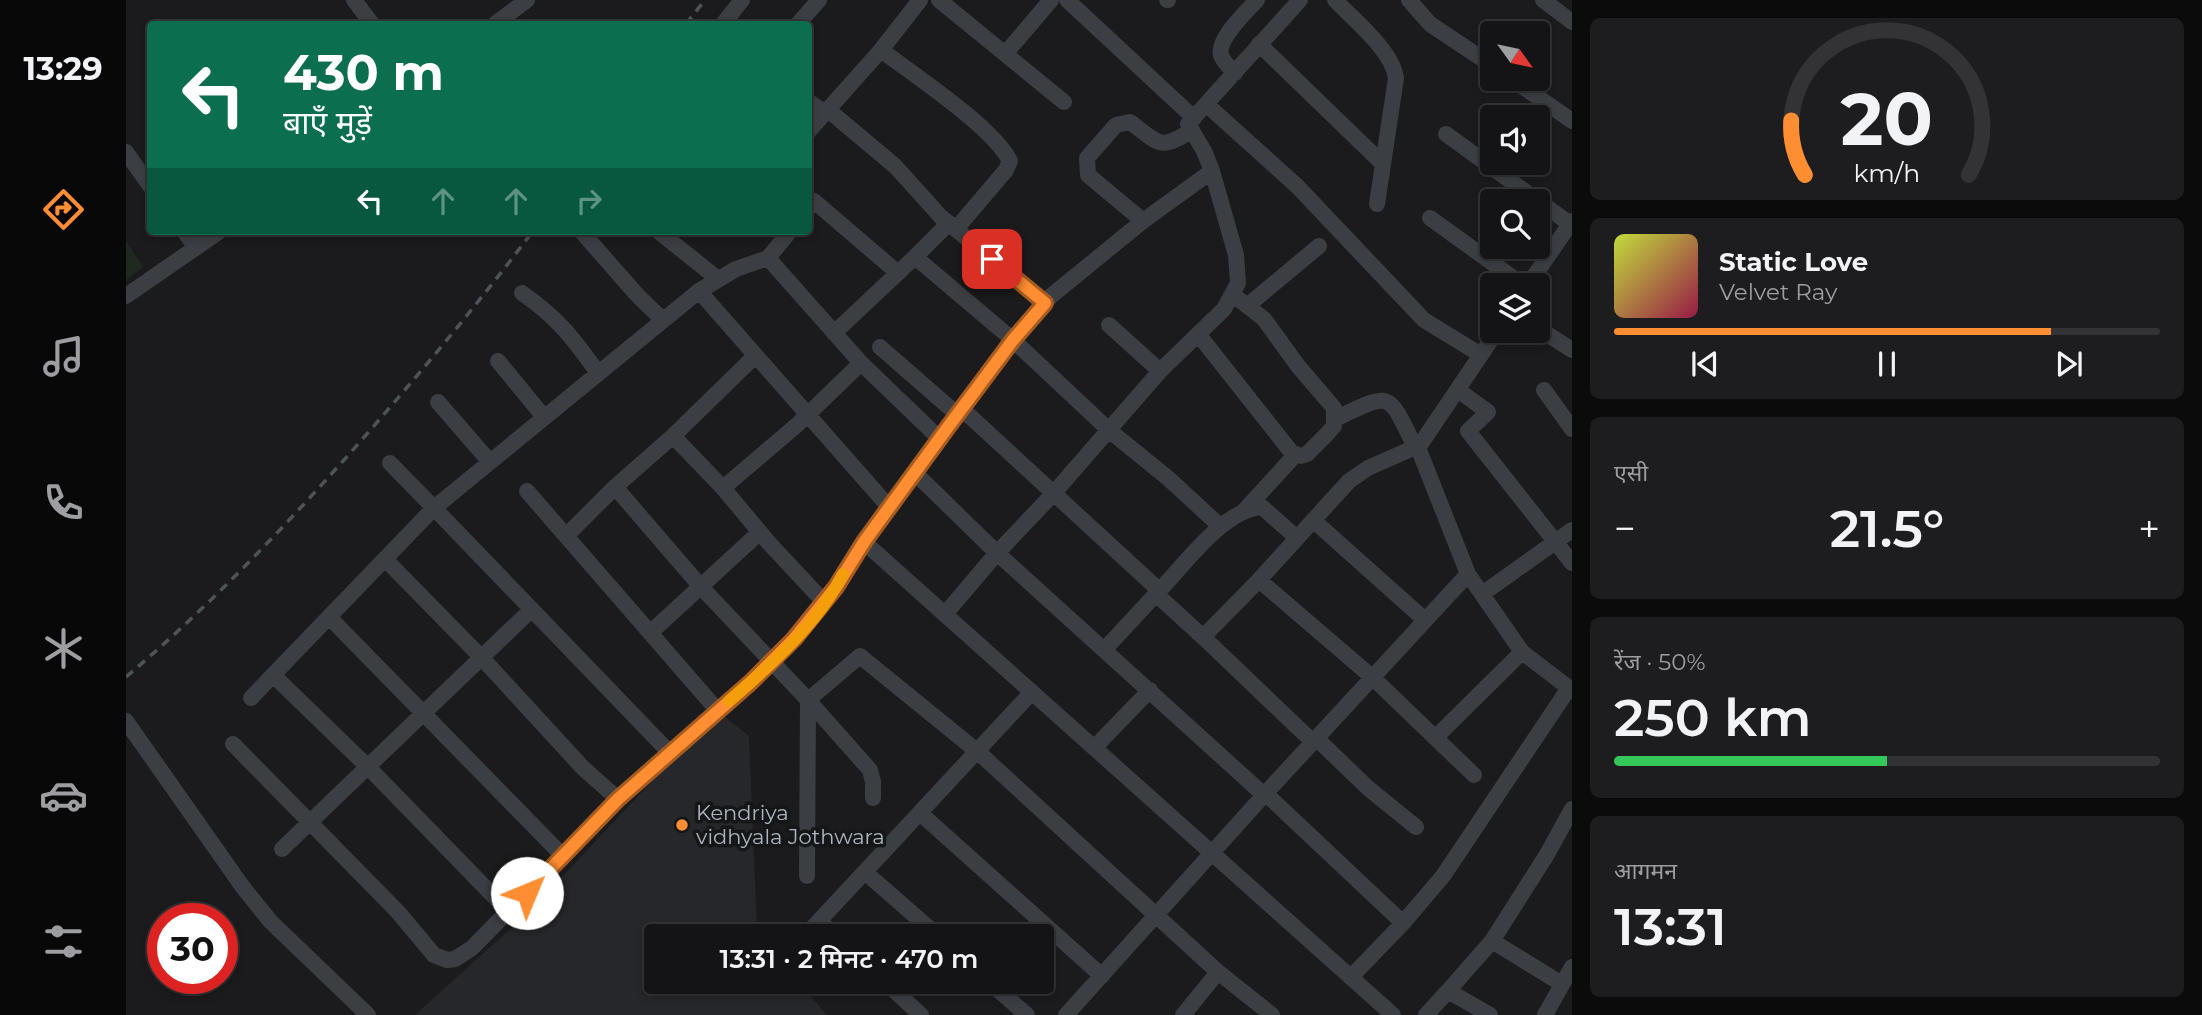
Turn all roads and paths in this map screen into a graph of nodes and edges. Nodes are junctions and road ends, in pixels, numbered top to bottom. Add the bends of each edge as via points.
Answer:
1 (354, 0) edge
2 (527, 0) edge
3 (742, 0) edge
4 (819, 0) edge
5 (920, 0) edge
6 (939, 0) edge
7 (1051, 0) edge
8 (1067, 0) edge
9 (1257, 0) edge
10 (1300, 0) edge
11 (1335, 0) edge
12 (1409, 0) edge
13 (1543, 0) edge
14 (370, 21) edge
15 (499, 21) edge
16 (725, 21) edge
17 (800, 21) edge
18 (1572, 22) edge
19 (1259, 44) junction
20 (881, 50) junction
21 (1006, 52) junction
22 (1480, 57) edge
23 (1234, 73) junction
24 (1529, 91) edge
25 (1064, 102) dead end
26 (812, 103) edge
27 (1206, 104) junction
28 (825, 111) junction
29 (1572, 121) edge
30 (1193, 124) junction
31 (812, 127) edge
32 (1446, 134) dead end
33 (126, 152) edge
34 (1383, 163) junction
35 (1212, 171) junction
36 (147, 182) edge
37 (812, 204) edge
38 (1377, 204) dead end
39 (1430, 218) dead end
40 (1143, 221) junction
41 (1571, 222) edge
42 (952, 226) junction
43 (187, 235) edge
44 (214, 235) edge
45 (585, 235) edge
46 (663, 235) edge
47 (787, 235) edge
48 (1319, 246) dead end
49 (196, 248) junction
50 (915, 257) junction
51 (768, 258) junction
52 (898, 272) junction
53 (1509, 273) edge
54 (1535, 273) edge
55 (718, 279) junction
56 (699, 291) junction
57 (522, 293) dead end
58 (1232, 294) junction
59 (126, 296) edge
60 (1045, 303) junction
61 (1247, 306) junction
62 (663, 320) junction
63 (1109, 325) dead end
64 (834, 333) junction
65 (1198, 334) junction
66 (1550, 336) edge
67 (1013, 340) junction
68 (1489, 343) edge
69 (880, 347) dead end
70 (1572, 350) edge
71 (1481, 355) junction
72 (755, 356) junction
73 (498, 361) dead end
74 (861, 363) junction
75 (1160, 371) junction
76 (598, 373) junction
77 (1458, 390) junction
78 (1544, 390) dead end
79 (438, 402) dead end
80 (960, 412) junction
81 (808, 414) junction
82 (544, 417) junction
83 (1335, 419) junction
84 (1572, 429) edge
85 (1110, 430) junction
86 (673, 436) junction
87 (940, 439) junction
88 (1418, 446) junction
89 (1296, 454) junction
90 (490, 462) junction
91 (390, 463) dead end
92 (915, 473) junction
93 (615, 487) junction
94 (723, 488) junction
95 (527, 491) dead end
96 (1053, 494) junction
97 (890, 507) junction
98 (434, 508) junction
99 (1244, 511) junction
100 (1313, 520) junction
101 (1220, 526) junction
102 (1572, 530) edge
103 (760, 532) junction
104 (566, 537) junction
105 (1297, 538) junction
106 (1556, 541) junction
107 (864, 542) junction
108 (997, 553) junction
109 (385, 559) junction
110 (1572, 562) edge
111 (1468, 574) junction
112 (1259, 580) junction
113 (702, 587) junction
114 (1158, 593) junction
115 (1482, 594) junction
116 (824, 602) junction
117 (531, 610) junction
118 (945, 614) junction
119 (329, 617) junction
120 (1425, 620) junction
121 (650, 633) junction
122 (1203, 637) junction
123 (1105, 649) junction
124 (1522, 652) junction
125 (482, 658) junction
126 (771, 663) junction
127 (273, 675) junction
128 (1372, 677) junction
129 (1571, 689) edge
130 (1150, 690) junction
131 (1032, 692) junction
132 (251, 698) dead end
133 (808, 700) junction
134 (718, 711) junction
135 (424, 713) junction
136 (126, 722) edge
137 (1434, 738) junction
138 (1315, 740) junction
139 (233, 744) dead end
140 (1094, 748) junction
141 (978, 752) junction
142 (670, 753) junction
143 (368, 767) junction
144 (1474, 775) dead end
145 (1264, 794) junction
146 (873, 798) dead end
147 (618, 799) junction
148 (1572, 809) edge
149 (921, 814) junction
150 (310, 823) junction
151 (1416, 827) dead end
152 (282, 849) dead end
153 (1213, 854) junction
154 (564, 856) junction
155 (866, 873) junction
156 (807, 876) dead end
157 (508, 911) junction
158 (1157, 916) junction
159 (820, 921) junction
160 (1403, 923) junction
161 (817, 924) edge
162 (823, 924) edge
163 (924, 924) edge
164 (1492, 941) junction
165 (1572, 967) edge
166 (1218, 972) junction
167 (1102, 976) junction
168 (1351, 977) junction
169 (1562, 984) junction
170 (1448, 991) junction
171 (899, 994) edge
172 (1003, 994) edge
173 (909, 1003) junction
174 (368, 1015) edge
175 (897, 1015) edge
176 (921, 1015) edge
177 (1027, 1015) edge
178 (1066, 1015) edge
179 (1184, 1015) edge
180 (1272, 1015) edge
181 (1393, 1015) edge
182 (1426, 1015) edge
183 (1490, 1015) edge
184 (1545, 1015) edge

1 - 14 street
2 - 15 street
3 - 16 street
4 - 17 street
5 - 20 street
6 - 21 street
7 - 21 street
8 - 30 street
9 - 23 street via 1222,43 1222,59
10 - 19 street
11 - 34 street via 1388,56 1395,71
12 - 22 street via 1430,24
13 - 18 street
19 - 23 street
19 - 34 street
20 - 28 street
20 - 42 street via 976,124 1010,161
21 - 25 street
23 - 27 street
24 - 29 street
26 - 28 street
27 - 30 street
27 - 71 street via 1297,186 1424,320
28 - 31 street
28 - 42 street via 895,166
30 - 35 street
30 - 40 street via 1173,143 1158,143 1130,122 1122,123 1087,158 1088,175
32 - 41 street
33 - 36 street
34 - 38 street
35 - 40 street
35 - 58 street via 1236,255 1238,283
37 - 52 street
39 - 53 street
40 - 60 street
41 - 54 street
42 - 50 street
42 - 60 street
43 - 49 street
44 - 49 street
45 - 62 street
46 - 55 street
47 - 51 street
48 - 61 street
49 - 59 street
50 - 52 street
50 - 67 street
51 - 55 street
51 - 64 street
52 - 64 street
55 - 56 street
56 - 62 street
56 - 72 street
57 - 76 street via 563,326
58 - 61 street
58 - 65 street
60 - 67 street
61 - 83 street via 1264,319 1334,408
62 - 76 street
63 - 75 street
64 - 74 street
65 - 75 street
65 - 89 street
66 - 70 street
67 - 80 street
67 - 85 street
68 - 71 street
69 - 80 street
71 - 77 street
72 - 81 street
72 - 86 street
73 - 82 street
74 - 81 street
74 - 87 street
75 - 85 street
76 - 82 street
77 - 88 street
77 - 106 street via 1488,412 1468,431
78 - 84 street
79 - 90 street
80 - 87 street
80 - 96 street
81 - 94 street
81 - 97 street
82 - 90 street
83 - 88 street via 1385,400 1398,411
83 - 89 street via 1334,426 1307,454
85 - 96 street
85 - 101 street
86 - 93 street
86 - 94 street
87 - 92 street
88 - 100 street via 1349,481
88 - 111 street
89 - 99 street
90 - 98 street
91 - 98 street
92 - 97 street
92 - 108 street
93 - 104 street
93 - 113 street
94 - 103 street
95 - 104 street
96 - 108 street
96 - 114 street
97 - 107 street
98 - 109 street
98 - 117 street
99 - 101 street
99 - 105 street via 1262,507
100 - 105 street
100 - 120 street
101 - 114 street
102 - 106 street
103 - 113 street
103 - 116 street
104 - 121 street
105 - 112 street
106 - 110 street
106 - 115 street
107 - 116 street
107 - 118 street
108 - 118 street
108 - 123 street
109 - 119 street
109 - 125 street
111 - 115 street
111 - 120 street
112 - 122 street
112 - 128 street
113 - 121 street
113 - 126 street
114 - 122 street
114 - 123 street
115 - 124 street
116 - 126 street
117 - 125 street
117 - 142 street
118 - 131 street
119 - 127 street
119 - 135 street
120 - 128 street
121 - 134 street
122 - 138 street
123 - 130 street
124 - 129 street
124 - 137 street
125 - 135 street
125 - 147 street via 583,768
126 - 133 street
126 - 134 street
127 - 132 street
127 - 143 street
128 - 137 street
128 - 138 street
129 - 160 street via 1443,876
130 - 140 street
130 - 145 street
131 - 140 street
131 - 141 street
133 - 141 street via 860,656
133 - 146 street via 870,770
133 - 156 street
134 - 142 street
135 - 143 street
135 - 154 street
136 - 174 street via 271,922
137 - 144 street
138 - 145 street
138 - 151 street
139 - 150 street
140 - 153 street
141 - 149 street
141 - 158 street
142 - 147 street
143 - 150 street
143 - 157 street
145 - 153 street
145 - 160 street
147 - 154 street
148 - 164 street
149 - 155 street
149 - 167 street
150 - 152 street
150 - 157 street via 434,955 455,959
153 - 158 street
153 - 168 street
154 - 157 street
155 - 159 street
155 - 163 street
158 - 166 street
158 - 167 street
159 - 161 street
159 - 162 street
160 - 168 street
164 - 169 street
164 - 170 street
165 - 169 street
166 - 179 street
166 - 180 street
167 - 178 street
168 - 181 street
169 - 184 street
170 - 182 street
170 - 183 street
171 - 173 street
172 - 177 street
173 - 175 street
173 - 176 street

